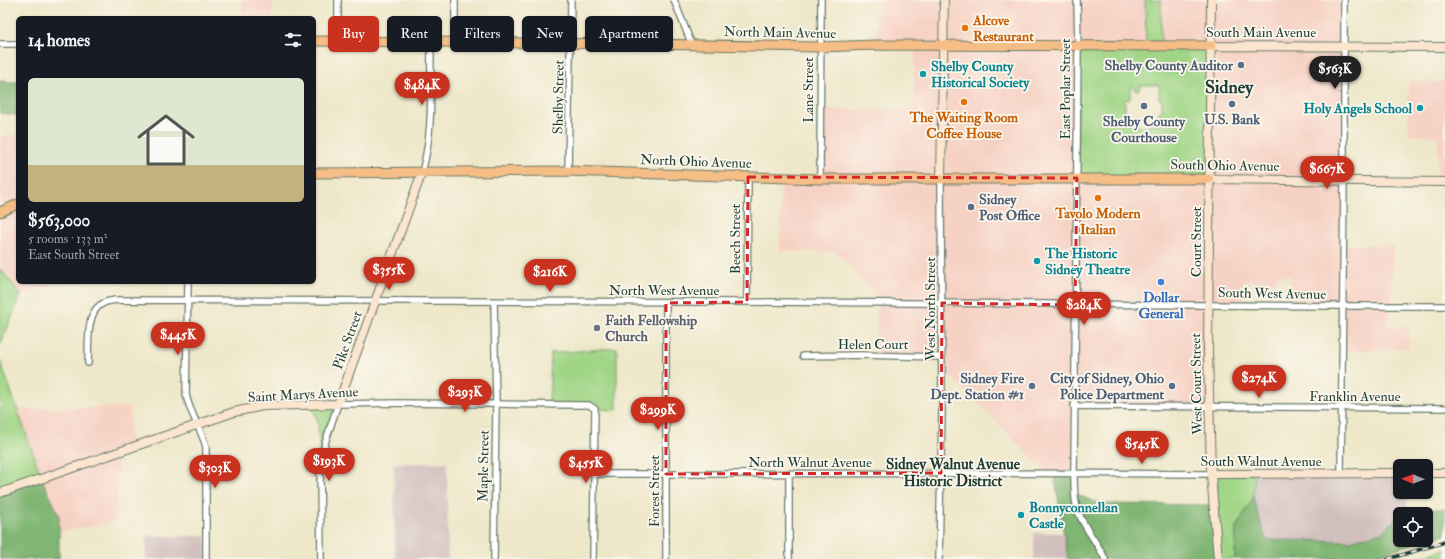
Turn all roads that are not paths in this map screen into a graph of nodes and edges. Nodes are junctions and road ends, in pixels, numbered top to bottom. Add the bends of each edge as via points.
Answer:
1 (338, 0) edge
2 (455, 0) edge
3 (571, 0) edge
4 (674, 0) edge
5 (821, 0) edge
6 (944, 0) edge
7 (1077, 0) edge
8 (1211, 0) edge
9 (1344, 0) edge
10 (338, 16) edge
11 (455, 16) edge
12 (571, 16) edge
13 (316, 41) edge
14 (328, 41) edge
15 (0, 44) edge
16 (16, 44) edge
17 (577, 44) edge
18 (692, 45) junction
19 (944, 45) junction
20 (1078, 46) junction
21 (1211, 46) junction
22 (820, 47) junction
23 (1344, 47) junction
24 (1445, 47) edge
25 (430, 52) edge
26 (571, 52) edge
27 (568, 171) junction
28 (422, 172) junction
29 (316, 173) edge
30 (748, 177) junction
31 (1077, 178) junction
32 (820, 179) junction
33 (941, 179) junction
34 (1209, 179) junction
35 (1344, 180) junction
36 (1445, 182) edge
37 (16, 205) edge
38 (0, 212) edge
39 (188, 284) edge
40 (188, 301) junction
41 (375, 301) junction
42 (494, 302) junction
43 (747, 302) junction
44 (666, 303) junction
45 (942, 303) junction
46 (1075, 305) junction
47 (1209, 305) junction
48 (1343, 306) junction
49 (1445, 306) edge
50 (804, 356) dead end
51 (941, 357) junction
52 (88, 363) dead end
53 (338, 404) junction
54 (496, 404) junction
55 (1074, 406) junction
56 (1209, 407) junction
57 (1342, 408) junction
58 (1445, 408) edge
59 (197, 424) junction
60 (941, 473) junction
61 (1074, 473) junction
62 (1393, 473) edge
63 (1433, 473) edge
64 (1445, 473) edge
65 (595, 474) junction
66 (666, 474) junction
67 (1211, 474) junction
68 (1341, 474) junction
69 (789, 475) junction
70 (0, 493) edge
71 (206, 559) edge
72 (321, 559) edge
73 (494, 559) edge
74 (593, 559) edge
75 (666, 559) edge
76 (789, 559) edge
77 (940, 559) edge
78 (1105, 559) edge
79 (1218, 559) edge

1 - 10 street
2 - 11 street
3 - 12 street, Shelby Street
4 - 18 street
5 - 22 street, Lane Street
6 - 19 main road
7 - 20 street, East Poplar Street
8 - 21 main road, Court Street
9 - 23 street
13 - 14 main road, North Main Avenue
15 - 16 street
17 - 18 main road, North Main Avenue
18 - 22 main road, North Main Avenue
19 - 20 main road, North Main Avenue
19 - 22 main road, North Main Avenue
19 - 33 main road
20 - 21 main road, South Main Avenue
20 - 31 street, East Poplar Street
21 - 23 main road, South Main Avenue
21 - 34 main road, Court Street
22 - 32 street, Lane Street
23 - 24 main road, South Main Avenue
23 - 35 street
25 - 28 street via 428,152
26 - 27 street, Shelby Street
27 - 28 main road, North Ohio Avenue
27 - 30 main road, North Ohio Avenue
28 - 29 main road, North Ohio Avenue
28 - 41 main road, Pike Street
30 - 32 main road, North Ohio Avenue
30 - 43 street, Beech Street
31 - 33 main road, North Ohio Avenue
31 - 34 main road, South Ohio Avenue
31 - 46 street, East Poplar Street
32 - 33 main road, North Ohio Avenue
33 - 45 street, West North Street
34 - 35 main road, South Ohio Avenue
34 - 47 main road, Court Street
35 - 36 main road, South Ohio Avenue
35 - 48 street
37 - 38 main road
39 - 40 street
40 - 41 street, North West Avenue
40 - 52 street, North West Avenue via 103,302 94,309 90,320
40 - 59 street via 186,394
41 - 42 street, North West Avenue
41 - 53 main road, Pike Street
42 - 44 street, North West Avenue
42 - 54 street, Maple Street
43 - 44 street, North West Avenue
43 - 45 street, North West Avenue
44 - 66 street, Forest Street
45 - 46 street, North West Avenue
45 - 51 street, West North Street
46 - 47 street, South West Avenue
46 - 55 street, East Poplar Street
47 - 48 street, South West Avenue
47 - 56 main road, West Court Street
48 - 49 street, South West Avenue
48 - 57 street
50 - 51 street, Helen Court
51 - 60 street, West North Street
53 - 54 street, Saint Marys Avenue
53 - 59 main road, Saint Marys Avenue via 263,406
53 - 72 street via 320,468
54 - 65 street, Saint Marys Avenue via 589,405 595,409
54 - 73 street, Maple Street
55 - 56 street, Franklin Avenue
55 - 61 street, East Poplar Street
56 - 57 street, Franklin Avenue
56 - 67 main road, West Court Street
57 - 58 street, Franklin Avenue
57 - 68 street
59 - 70 main road, Saint Marys Avenue
59 - 71 street via 206,447
60 - 61 street, North Walnut Avenue
60 - 69 street, North Walnut Avenue
60 - 77 street, West North Street
61 - 67 street, South Walnut Avenue
61 - 78 street, East Poplar Street via 1076,505
62 - 68 main road, South Walnut Avenue
63 - 64 main road
65 - 66 street, North Walnut Avenue
65 - 74 street
66 - 69 street, North Walnut Avenue
66 - 75 street, Forest Street
67 - 68 main road, South Walnut Avenue
67 - 79 main road, West Court Street
69 - 76 street

